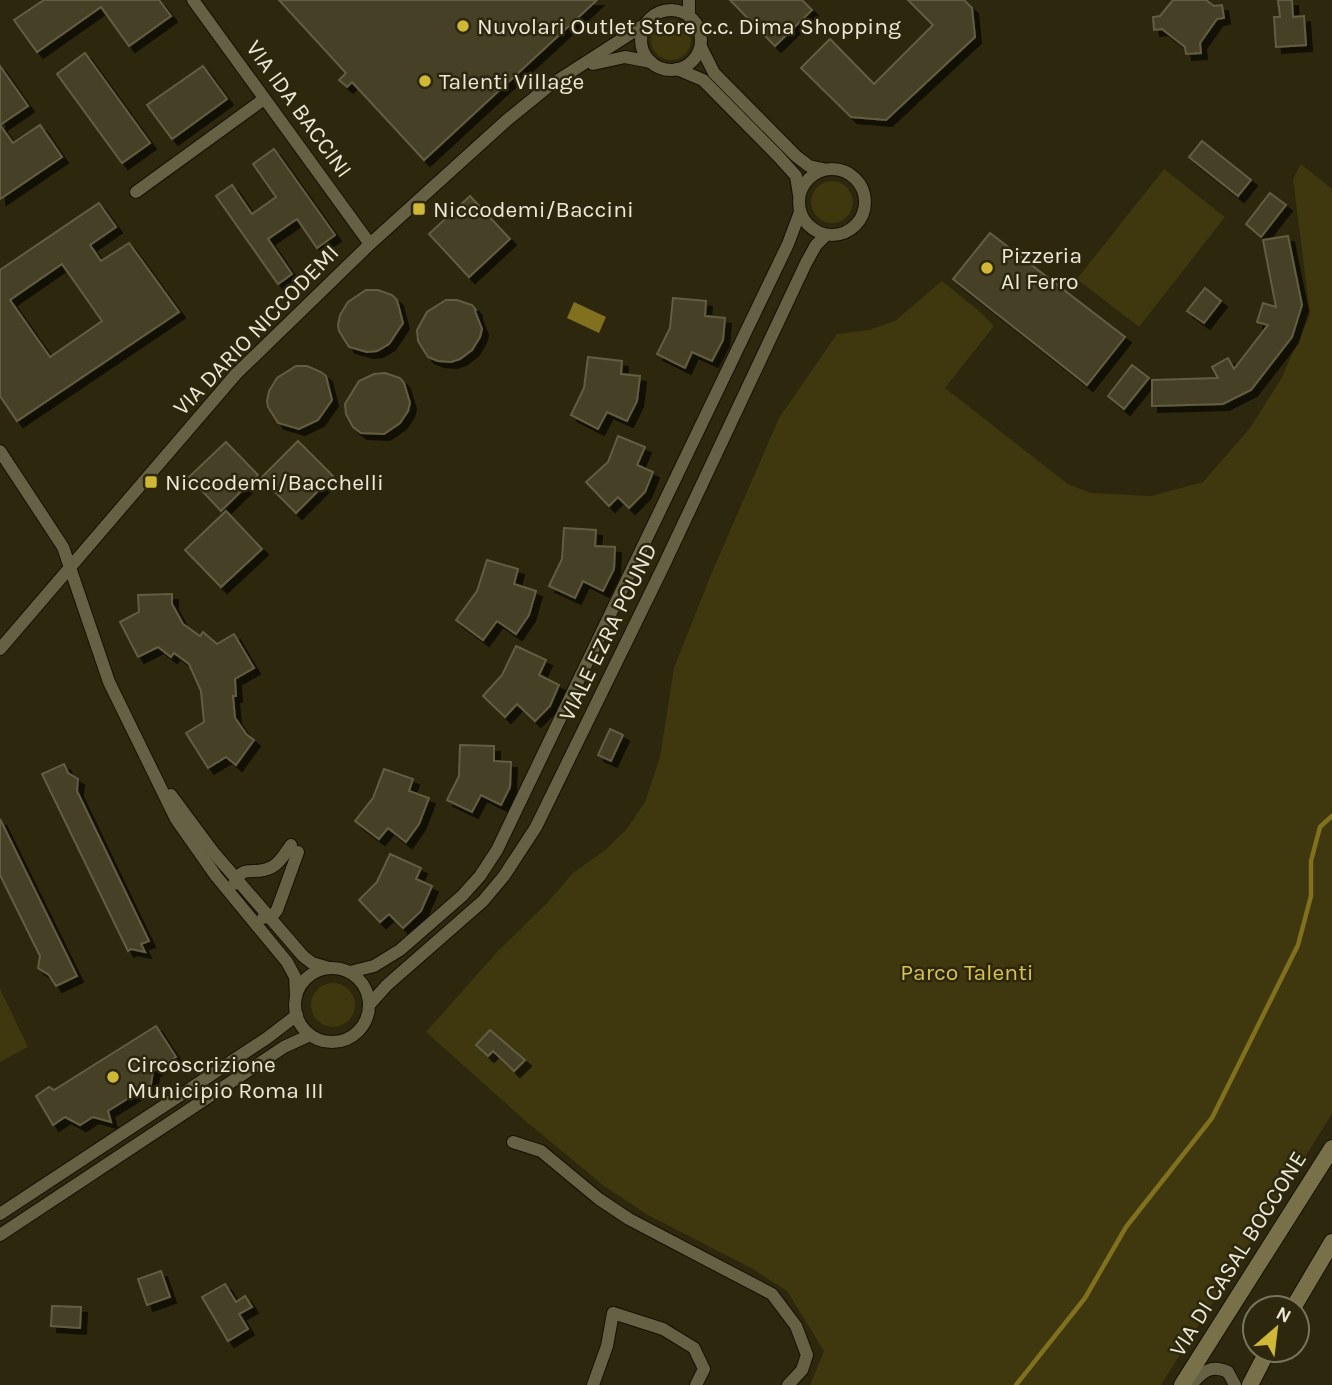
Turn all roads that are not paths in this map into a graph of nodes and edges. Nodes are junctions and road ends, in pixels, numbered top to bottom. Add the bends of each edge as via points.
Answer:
1 (193, 0) edge
2 (670, 0) edge
3 (689, 0) edge
4 (689, 16) junction
5 (651, 18) junction
6 (701, 47) junction
7 (652, 62) junction
8 (677, 69) junction
9 (573, 71) junction
10 (264, 99) junction
11 (824, 169) junction
12 (136, 192) dead end
13 (800, 206) junction
14 (826, 235) junction
15 (370, 244) junction
16 (740, 343) junction
17 (763, 355) junction
18 (0, 451) edge
19 (640, 556) junction
20 (69, 567) junction
21 (663, 567) junction
22 (0, 649) edge
23 (158, 778) junction
24 (236, 879) junction
25 (230, 894) junction
26 (268, 917) junction
27 (252, 920) junction
28 (329, 968) junction
29 (350, 972) junction
30 (296, 996) junction
31 (369, 1004) junction
32 (296, 1016) junction
33 (310, 1035) junction
34 (513, 1142) dead end
35 (1332, 1148) edge
36 (0, 1214) edge
37 (0, 1235) edge
38 (1332, 1242) edge
39 (1301, 1294) edge
40 (1261, 1364) edge
41 (593, 1385) edge
42 (696, 1385) edge
43 (788, 1385) edge
44 (1182, 1385) edge
45 (1191, 1385) edge
46 (1235, 1385) edge
47 (1250, 1385) edge

1 - 10 street, VIA IDA BACCINI
2 - 5 street, VIA DARIO NICCODEMI
3 - 4 street
4 - 5 street via 671,10
4 - 6 street via 699,30
5 - 7 street via 642,31 642,46
5 - 9 street, VIA DARIO NICCODEMI
6 - 8 street via 693,60
6 - 11 street via 714,74 796,156 809,166
7 - 8 street
7 - 9 street, VIA DARIO NICCODEMI via 616,58
8 - 13 street via 703,80 791,170 797,178
9 - 15 street, VIA DARIO NICCODEMI via 481,141
10 - 12 street
10 - 15 street, VIA IDA BACCINI
11 - 13 street via 806,181
11 - 14 street via 848,173 859,181 865,195 863,214 856,225
13 - 14 street via 808,225
13 - 16 street, VIALE EZRA POUND
14 - 17 street, VIALE EZRA POUND via 811,254
15 - 20 street, VIA DARIO NICCODEMI via 236,374
16 - 17 street
16 - 19 street, VIALE EZRA POUND
17 - 21 street, VIALE EZRA POUND
18 - 20 street via 58,537
19 - 21 street
19 - 29 street, VIALE EZRA POUND via 489,863 462,896 400,950 383,963
20 - 22 street, VIA DARIO NICCODEMI
20 - 23 street via 109,682
21 - 31 street, VIALE EZRA POUND via 549,802 515,861 483,901
23 - 24 street
23 - 25 street via 176,819
24 - 25 street
24 - 26 street
24 - 26 street via 242,872 273,866 294,849 278,910
25 - 27 street
26 - 27 street
26 - 28 street via 303,957
27 - 30 street via 290,967
28 - 29 street
28 - 30 street via 308,977
29 - 31 street via 364,987
30 - 32 street
31 - 33 street via 364,1024 347,1039 324,1041
32 - 33 street
32 - 36 street
33 - 37 street via 284,1047
34 - 43 street via 541,1151 599,1199 639,1224 772,1294 796,1326 807,1355 802,1370
35 - 44 street, VIA DI CASAL BOCCONE
38 - 39 street
40 - 47 street
41 - 42 street via 613,1313 663,1329 694,1348 704,1369
45 - 46 street via 1215,1368 1228,1372

